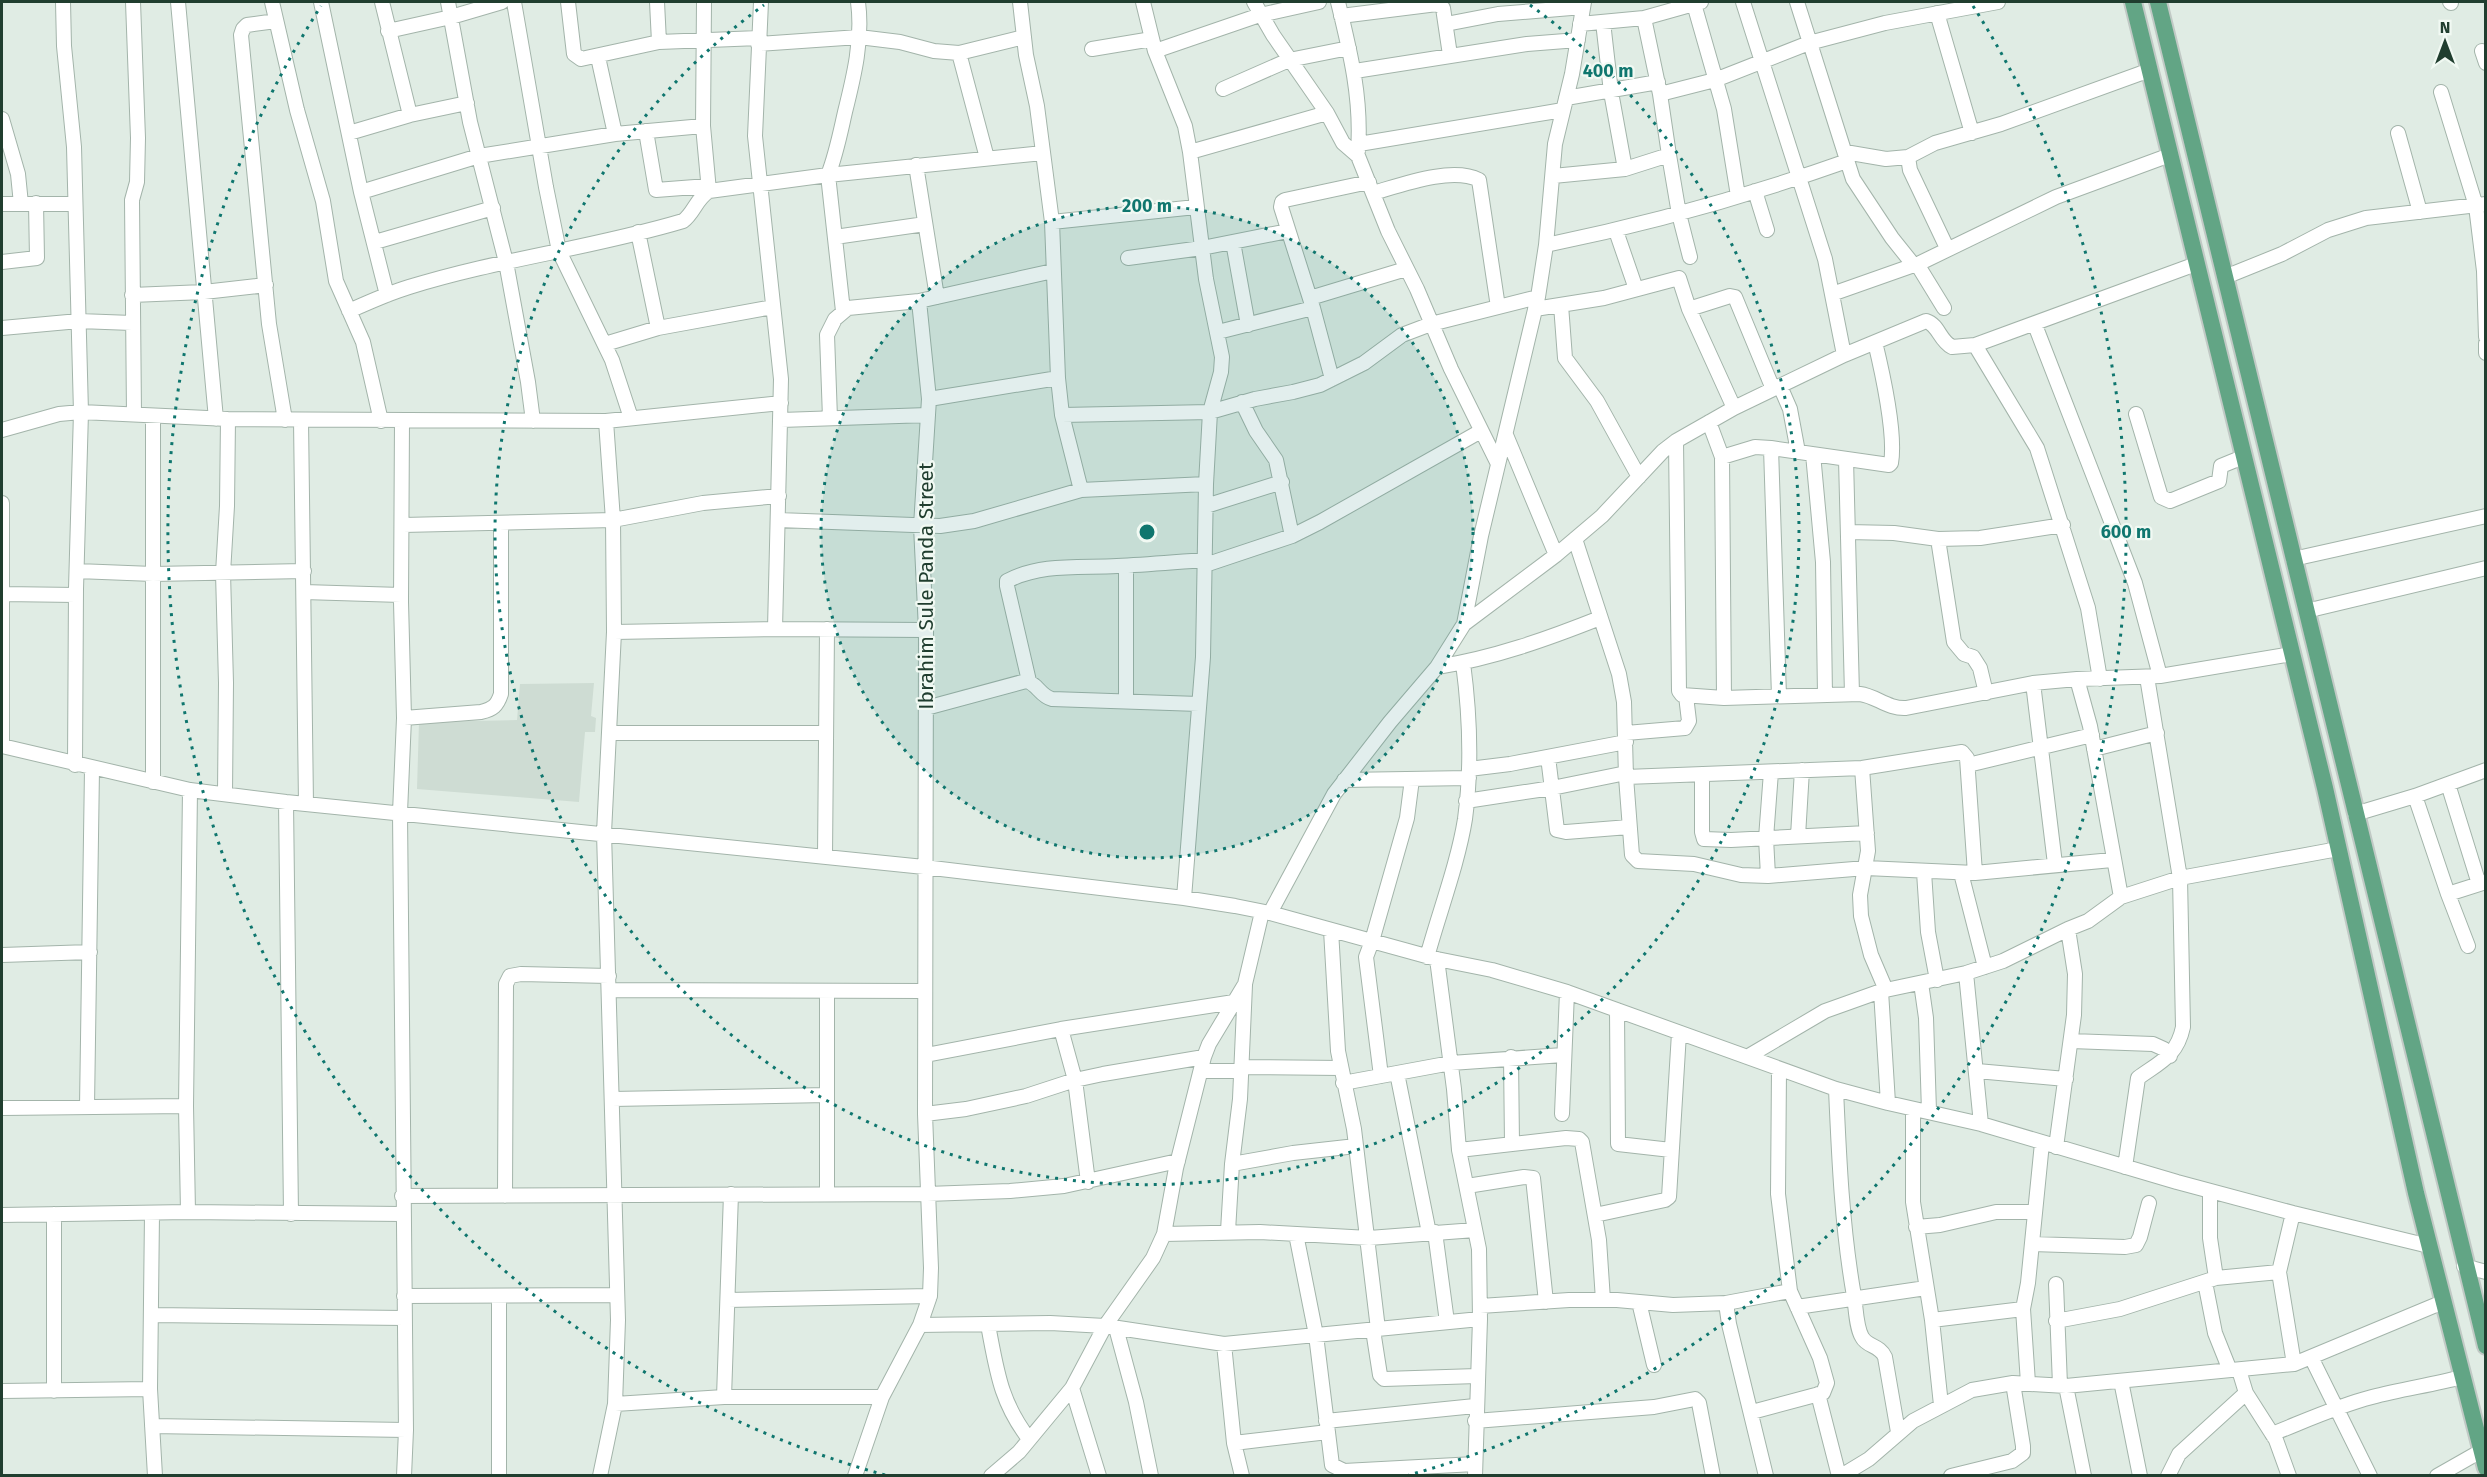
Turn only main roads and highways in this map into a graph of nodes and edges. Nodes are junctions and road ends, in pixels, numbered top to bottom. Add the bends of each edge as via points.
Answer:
1 (2133, 2) edge
2 (2158, 2) edge
3 (2393, 968) junction
4 (2366, 975) junction
5 (2486, 1346) edge
6 (2486, 1468) edge

1 - 4 main road
2 - 3 main road
3 - 4 main road
3 - 5 main road
4 - 6 main road

